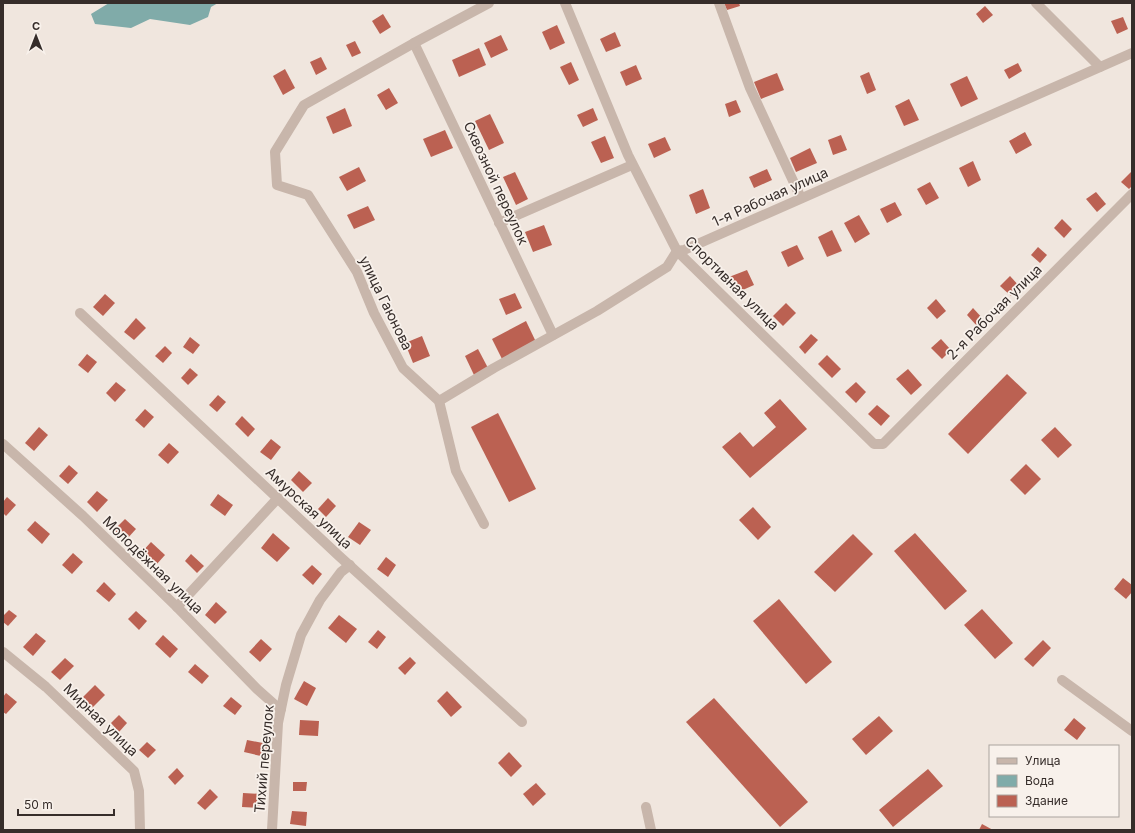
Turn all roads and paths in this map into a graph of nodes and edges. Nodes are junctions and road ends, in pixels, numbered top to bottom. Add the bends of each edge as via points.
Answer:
1 (490, 3) edge
2 (565, 3) edge
3 (719, 3) edge
4 (1036, 3) edge
5 (414, 43) junction
6 (1132, 53) edge
7 (1100, 67) junction
8 (632, 165) junction
9 (1132, 194) edge
10 (801, 198) junction
11 (499, 223) junction
12 (677, 251) junction
13 (80, 313) dead end
14 (552, 335) junction
15 (439, 401) junction
16 (3, 444) edge
17 (874, 444) joint
18 (278, 498) junction
19 (484, 524) dead end
20 (350, 565) junction
21 (177, 607) junction
22 (3, 652) edge
23 (1062, 680) dead end
24 (281, 709) junction
25 (522, 722) dead end
26 (1132, 730) edge
27 (646, 808) dead end
28 (140, 830) edge
29 (272, 830) edge
30 (650, 830) edge

1 - 5 street, улица Гаюнова
2 - 8 street, Спортивная улица
3 - 10 street via 750,88
4 - 7 street
5 - 11 street, Сквозной переулок
5 - 15 street, улица Гаюнова via 304,105 275,152 278,184 308,195 357,272 374,313 403,368
6 - 7 street, 1-я Рабочая улица
7 - 10 street, 1-я Рабочая улица
8 - 11 street
8 - 12 street, Спортивная улица
9 - 17 street, 2-я Рабочая улица via 883,444
10 - 12 street, 1-я Рабочая улица
11 - 14 street, Сквозной переулок
12 - 14 street via 667,267 597,311
12 - 17 street, Спортивная улица
13 - 18 street, Амурская улица
14 - 15 street
15 - 19 street via 456,471
16 - 21 street, Молодёжная улица via 83,516
18 - 20 street, Амурская улица
18 - 21 street
20 - 24 street, Тихий переулок via 320,600 301,635
20 - 25 street, Амурская улица
21 - 24 street, Молодёжная улица
22 - 28 street, Мирная улица via 46,687 134,771 139,792
23 - 26 street
24 - 29 street, Тихий переулок
27 - 30 street

